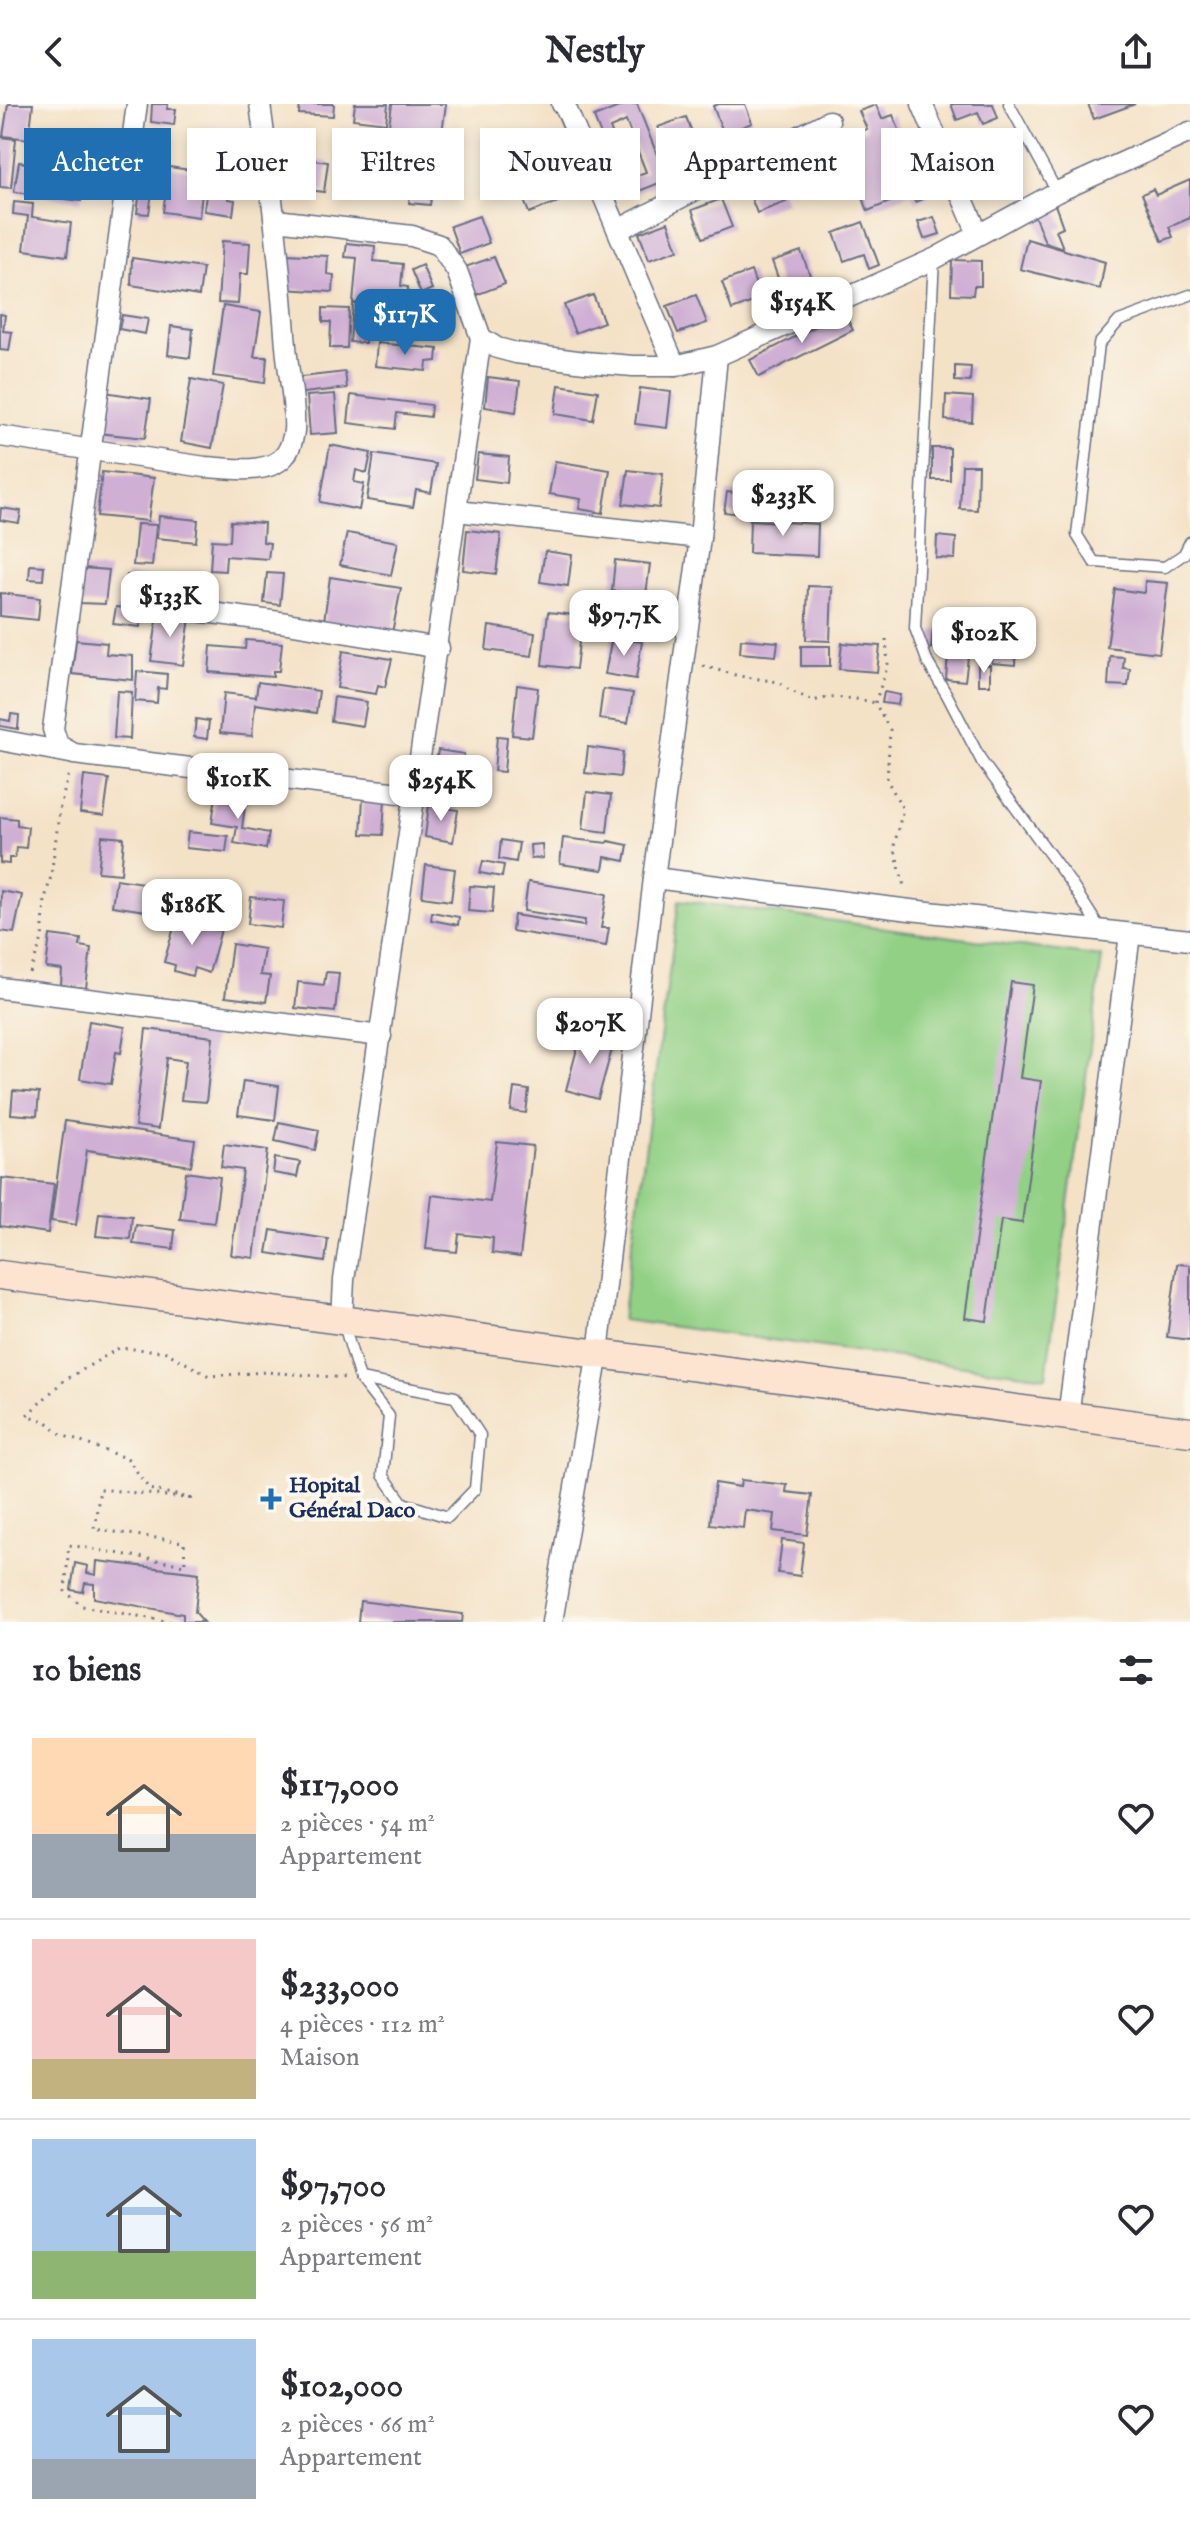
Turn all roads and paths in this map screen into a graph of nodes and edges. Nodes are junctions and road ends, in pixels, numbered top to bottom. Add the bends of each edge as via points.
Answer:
1 (137, 104) edge
2 (260, 104) edge
3 (562, 104) edge
4 (923, 104) edge
5 (1009, 104) edge
6 (829, 121) dead end
7 (1190, 132) edge
8 (1057, 192) junction
9 (276, 220) junction
10 (618, 230) junction
11 (978, 234) junction
12 (934, 259) junction
13 (1190, 295) edge
14 (481, 338) junction
15 (717, 356) junction
16 (675, 366) junction
17 (0, 436) edge
18 (90, 449) junction
19 (457, 511) junction
20 (700, 538) junction
21 (1190, 542) edge
22 (152, 605) dead end
23 (886, 639) dead end
24 (439, 648) junction
25 (681, 662) junction
26 (875, 703) junction
27 (0, 740) edge
28 (74, 754) junction
29 (416, 795) junction
30 (654, 878) junction
31 (910, 910) junction
32 (1101, 931) junction
33 (1130, 934) junction
34 (1190, 940) edge
35 (0, 988) edge
36 (21, 991) junction
37 (381, 1036) junction
38 (0, 1275) edge
39 (342, 1320) junction
40 (598, 1353) junction
41 (360, 1379) junction
42 (1068, 1417) junction
43 (1190, 1432) edge
44 (171, 1622) edge
45 (552, 1622) edge

1 - 18 street
2 - 9 street
3 - 10 street
4 - 11 street
5 - 8 lane
6 - 10 street
7 - 8 street
8 - 11 street
9 - 14 street via 412,236 439,245 457,271
9 - 18 street via 294,409 294,434 285,456 267,467 239,469
10 - 16 street
11 - 12 street
12 - 15 street
12 - 32 lane via 915,628 928,663 982,762
13 - 21 lane via 1119,321 1099,344 1077,535 1094,562 1165,567 1184,554
14 - 16 street via 516,353
14 - 19 street
15 - 16 street
15 - 20 street
17 - 18 street
18 - 28 street via 53,729 58,745
19 - 20 street
19 - 24 street
20 - 25 street
22 - 24 street
23 - 26 path via 888,665
24 - 29 street
25 - 26 path via 779,682 813,701 855,697
25 - 30 street
26 - 31 path via 890,730 887,780 903,809 894,846
27 - 28 street
28 - 29 street
28 - 36 path via 60,807 42,939
29 - 37 street
30 - 31 street
30 - 40 street
31 - 32 street
32 - 33 street
33 - 34 street
33 - 42 street
35 - 36 street
36 - 37 street
37 - 39 street
38 - 39 street
39 - 40 street
39 - 41 lane
40 - 42 street
40 - 45 street
41 - 41 lane via 455,1397 480,1435 475,1489 448,1517 403,1503 383,1475 389,1416
41 - 44 path via 266,1372 209,1376 164,1351 119,1348 62,1382 27,1415 62,1435 128,1459 149,1489 194,1499 100,1489 94,1529 184,1542 185,1565 69,1545 65,1591 82,1606
42 - 43 street

